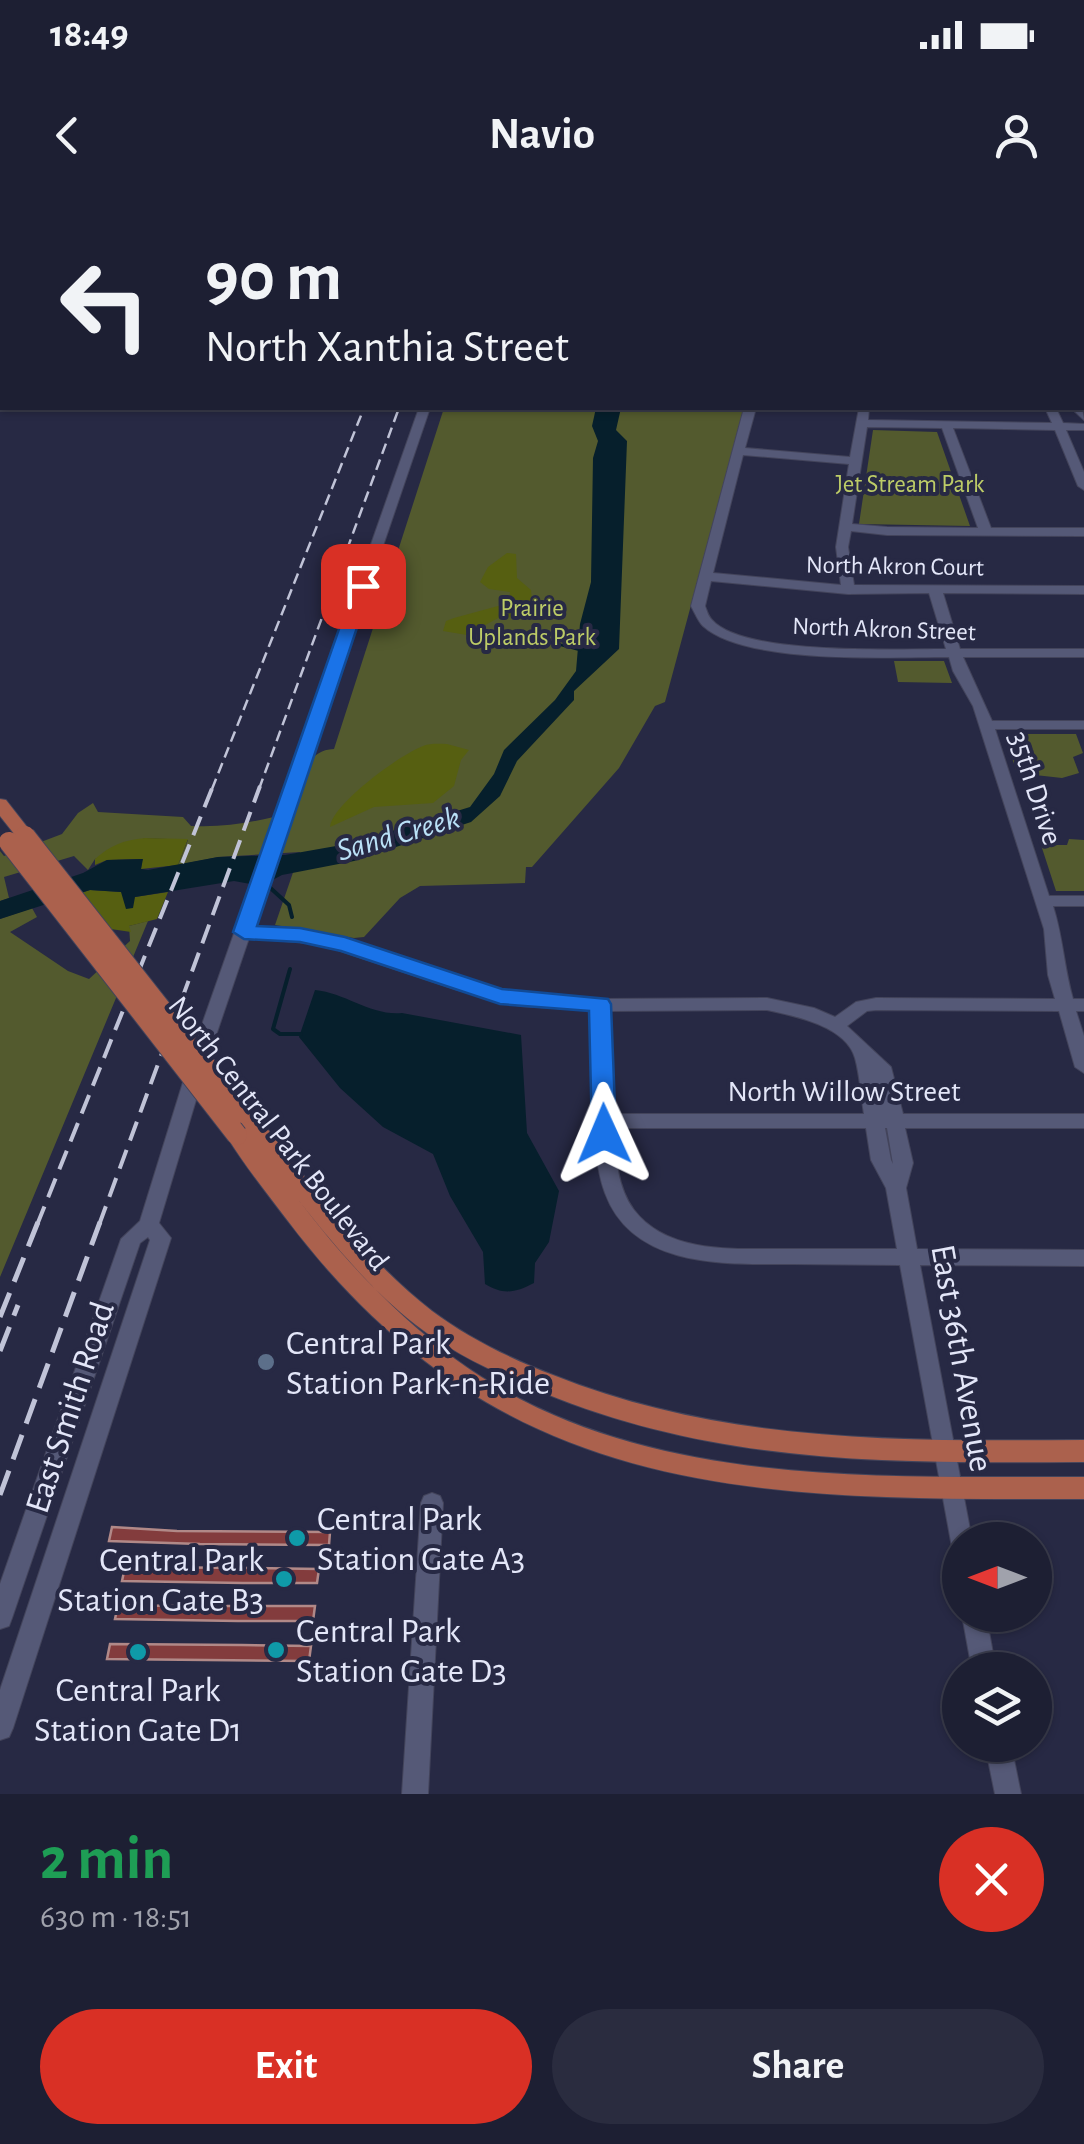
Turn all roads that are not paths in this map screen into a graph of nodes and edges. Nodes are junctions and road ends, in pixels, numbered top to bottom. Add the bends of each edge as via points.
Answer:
1 (423, 410) edge
2 (749, 410) edge
3 (864, 410) edge
4 (1051, 410) edge
5 (860, 424) junction
6 (947, 426) junction
7 (1056, 427) junction
8 (1084, 427) edge
9 (738, 451) junction
10 (855, 461) junction
11 (1084, 486) edge
12 (845, 528) junction
13 (986, 532) junction
14 (1084, 532) edge
15 (706, 576) junction
16 (848, 590) junction
17 (935, 590) junction
18 (1084, 590) edge
19 (954, 653) junction
20 (1084, 654) edge
21 (986, 725) junction
22 (1084, 726) edge
23 (0, 804) edge
24 (11, 836) edge
25 (1043, 901) junction
26 (1084, 901) edge
27 (244, 932) junction
28 (600, 1004) junction
29 (1075, 1005) edge
30 (836, 1025) junction
31 (863, 1051) junction
32 (1084, 1067) edge
33 (604, 1121) junction
34 (874, 1121) junction
35 (895, 1121) junction
36 (1084, 1121) edge
37 (240, 1124) junction
38 (896, 1188) junction
39 (149, 1225) junction
40 (908, 1257) junction
41 (1084, 1258) edge
42 (944, 1450) junction
43 (1084, 1451) edge
44 (951, 1487) junction
45 (1084, 1488) edge
46 (432, 1502) dead end
47 (957, 1522) edge
48 (0, 1618) edge
49 (0, 1728) edge
50 (1001, 1762) edge
51 (415, 1794) edge
52 (1008, 1794) edge

1 - 27 street, East Smith Road
2 - 9 street
3 - 5 street
4 - 7 street
5 - 6 street
5 - 10 street
6 - 7 street
6 - 13 street
7 - 8 street
7 - 11 street
9 - 10 street
9 - 15 street
10 - 12 street
12 - 13 street
12 - 16 street via 841,557
13 - 14 street
15 - 16 street, North Akron Court
15 - 19 street, North Akron Street via 698,606 706,622 751,643
16 - 17 street, North Akron Court
17 - 18 street, North Akron Court
17 - 19 street, 35th Drive
19 - 20 street, North Akron Street
19 - 21 street, 35th Drive
21 - 22 street
21 - 25 street, 35th Drive
23 - 24 main road, North Central Park Boulevard
24 - 37 main road, North Central Park Boulevard, bridge
25 - 26 street
25 - 29 street, 35th Drive
27 - 28 street via 345,944 500,996
27 - 39 street, East Smith Road
28 - 30 street via 776,1005
28 - 33 street
29 - 30 street via 876,1004
29 - 32 street, 35th Drive
30 - 31 street, East 36th Avenue
31 - 34 street, East 36th Avenue
31 - 35 street, East 36th Avenue via 885,1072
33 - 34 street, North Willow Street
33 - 40 street via 613,1195 648,1234 724,1256
34 - 35 street, North Willow Street
34 - 38 street, East 36th Avenue via 880,1160
35 - 36 street, North Willow Street
35 - 38 street, East 36th Avenue via 903,1163
37 - 42 main road, North Central Park Boulevard via 411,1307 510,1368 608,1408 700,1434 789,1447
37 - 44 main road, North Central Park Boulevard via 321,1247 368,1299 451,1369 536,1420 600,1446 717,1475 818,1486
38 - 40 street, East 36th Avenue
39 - 48 street, East Smith Road via 131,1239
39 - 49 street, East Smith Road via 162,1238
40 - 41 street
40 - 42 street, East 36th Avenue
42 - 43 main road, North Central Park Boulevard
42 - 44 street, East 36th Avenue
44 - 45 main road, North Central Park Boulevard
44 - 47 street, East 36th Avenue
46 - 51 street
50 - 52 street

